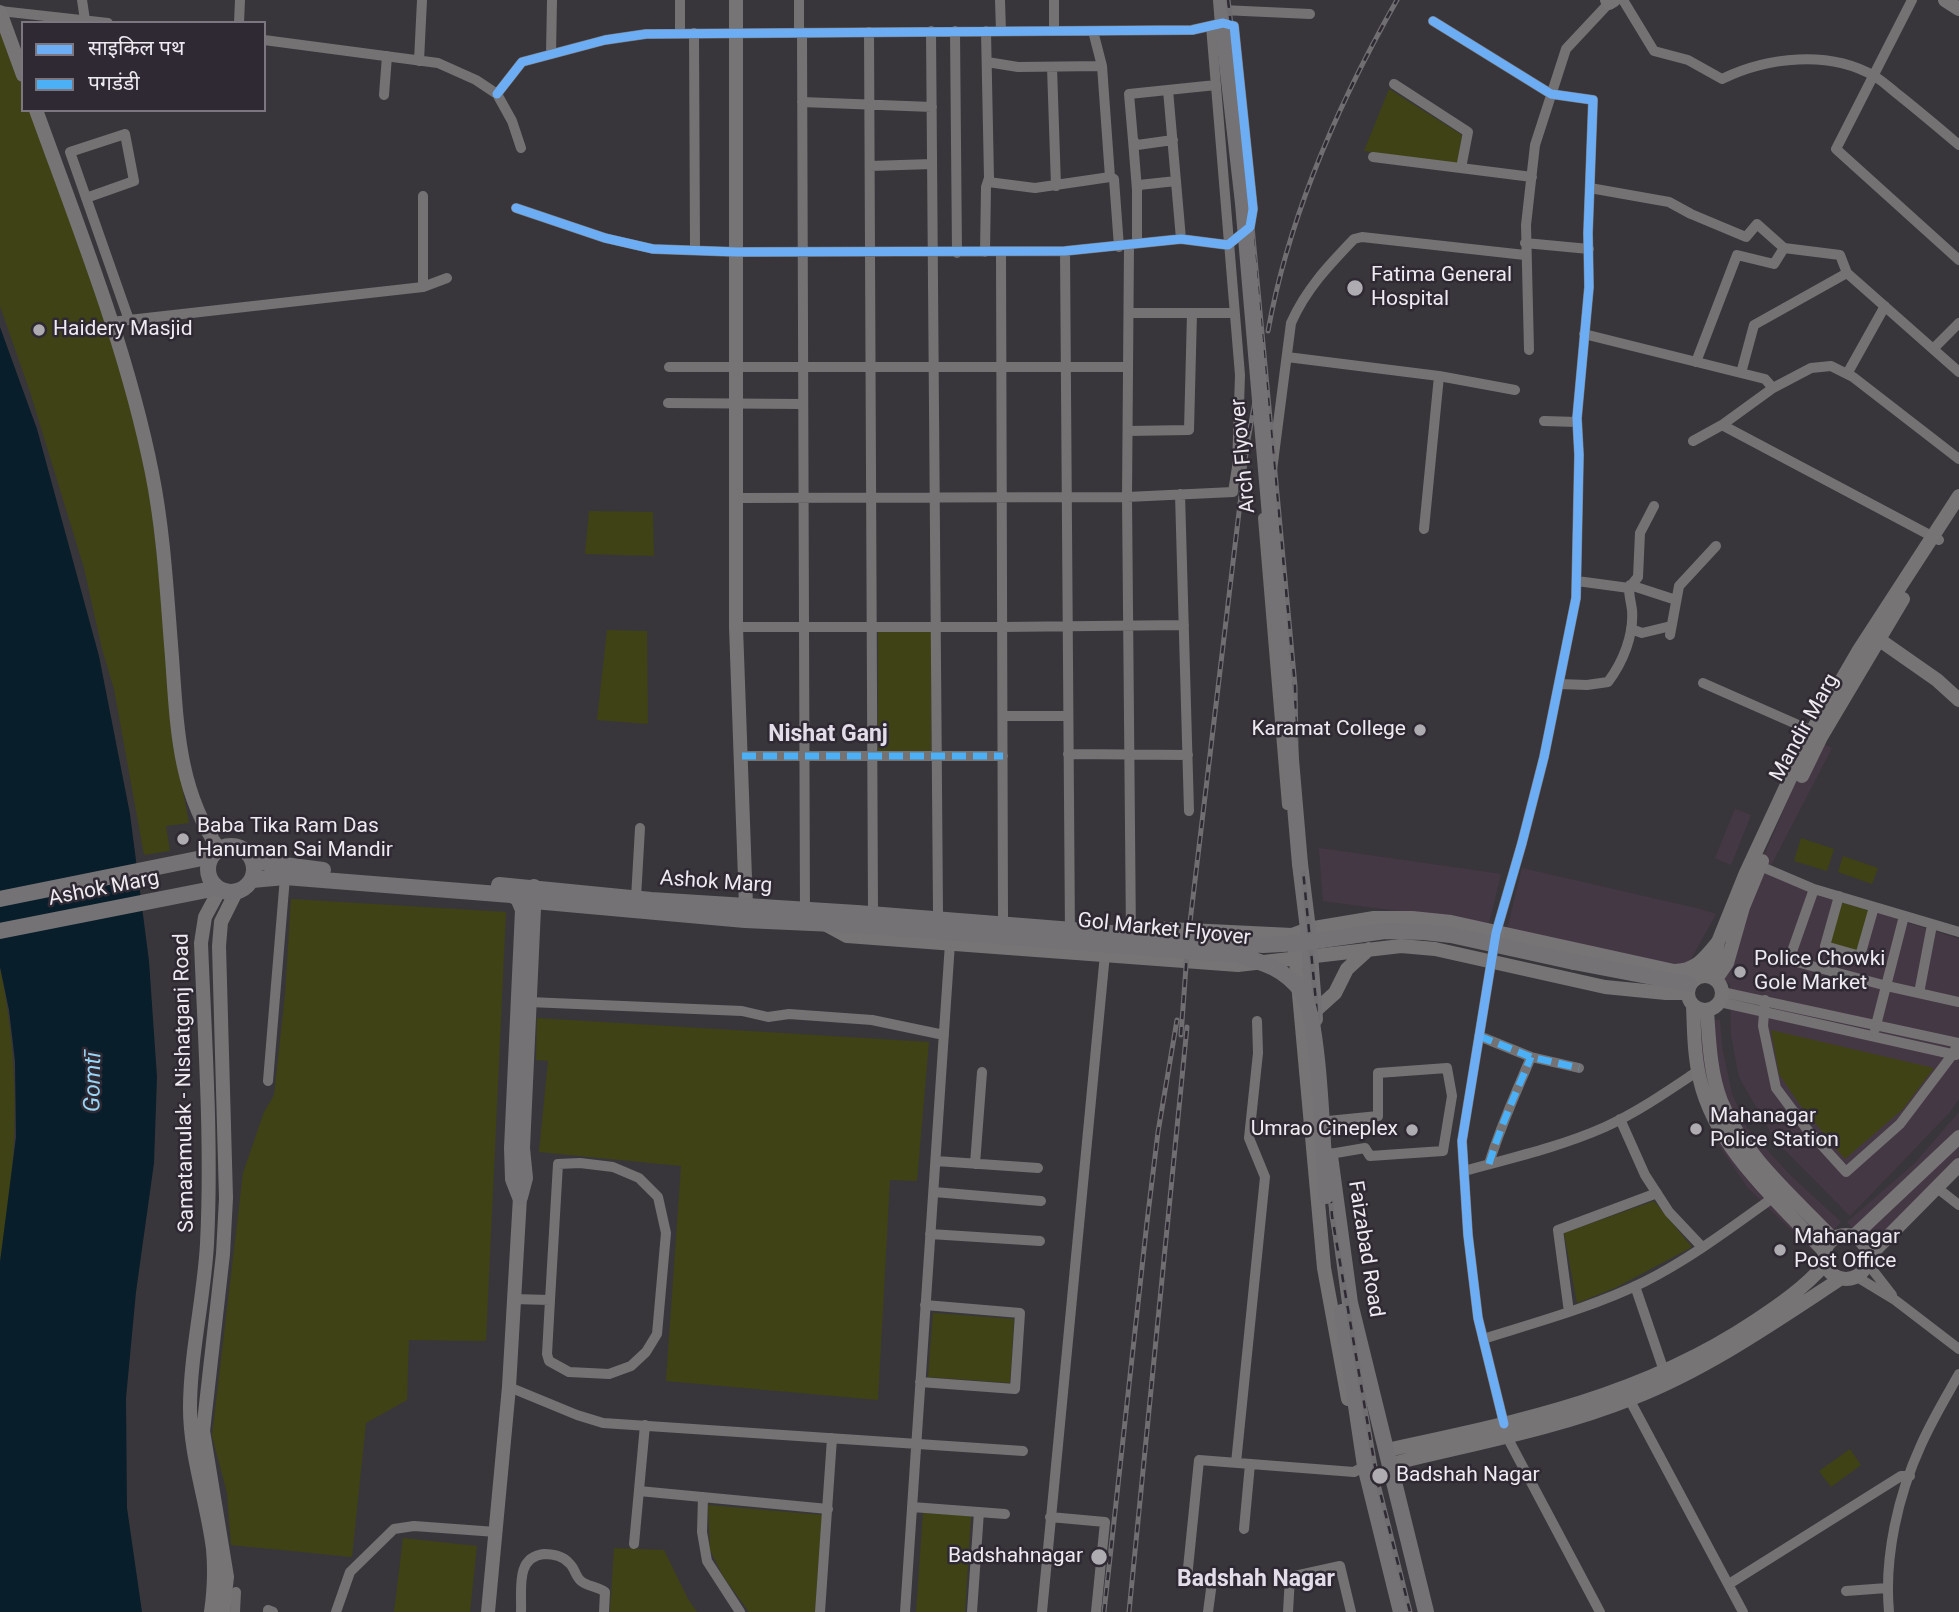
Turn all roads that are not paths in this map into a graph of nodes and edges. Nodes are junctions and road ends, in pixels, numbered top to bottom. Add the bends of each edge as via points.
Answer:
1 (82, 0) edge
2 (240, 0) edge
3 (422, 0) edge
4 (552, 0) edge
5 (680, 0) edge
6 (736, 0) edge
7 (799, 0) edge
8 (1000, 0) edge
9 (1054, 0) edge
10 (1912, 0) edge
11 (1945, 0) edge
12 (1613, 1) edge
13 (1959, 9) edge
14 (0, 11) edge
15 (1310, 14) dead end
16 (1220, 19) edge
17 (1433, 20) dead end
18 (87, 21) edge
19 (239, 21) edge
20 (931, 31) junction
21 (954, 31) junction
22 (986, 31) junction
23 (1001, 31) junction
24 (1054, 31) junction
25 (1093, 31) junction
26 (736, 32) junction
27 (801, 32) junction
28 (869, 32) junction
29 (680, 33) junction
30 (694, 33) junction
31 (266, 40) edge
32 (551, 54) junction
33 (387, 57) junction
34 (419, 61) junction
35 (987, 62) junction
36 (1102, 66) junction
37 (1052, 67) junction
38 (21, 69) edge
39 (1875, 76) junction
40 (1394, 84) dead end
41 (1216, 85) junction
42 (1168, 90) junction
43 (497, 94) junction
44 (1552, 94) junction
45 (384, 95) dead end
46 (802, 102) junction
47 (869, 104) junction
48 (932, 107) junction
49 (37, 112) edge
50 (1133, 140) junction
51 (1173, 140) junction
52 (1959, 145) edge
53 (521, 148) dead end
54 (1373, 157) dead end
55 (932, 164) junction
56 (870, 166) junction
57 (1461, 168) junction
58 (1110, 177) junction
59 (1532, 177) junction
60 (1176, 181) junction
61 (988, 183) junction
62 (1056, 187) junction
63 (1590, 188) junction
64 (1137, 190) junction
65 (423, 196) dead end
66 (86, 198) junction
67 (516, 208) dead end
68 (1181, 239) junction
69 (1128, 245) junction
70 (1228, 245) junction
71 (1784, 248) junction
72 (1525, 249) junction
73 (1588, 249) junction
74 (695, 250) junction
75 (1065, 251) junction
76 (737, 252) junction
77 (802, 252) junction
78 (870, 252) junction
79 (985, 252) junction
80 (1001, 252) junction
81 (933, 253) junction
82 (957, 253) junction
83 (1959, 260) edge
84 (1847, 273) junction
85 (446, 278) dead end
86 (423, 287) junction
87 (1885, 306) junction
88 (1129, 313) junction
89 (1192, 313) junction
90 (1234, 313) junction
91 (129, 320) junction
92 (111, 322) junction
93 (1959, 323) edge
94 (1584, 334) junction
95 (1933, 349) junction
96 (1529, 350) dead end
97 (1287, 357) junction
98 (1696, 362) junction
99 (934, 366) junction
100 (1002, 366) junction
101 (1066, 366) junction
102 (669, 367) dead end
103 (870, 367) junction
104 (1128, 367) junction
105 (737, 368) junction
106 (802, 368) junction
107 (1959, 372) edge
108 (1741, 373) junction
109 (1847, 374) junction
110 (1439, 376) junction
111 (1773, 388) junction
112 (1515, 390) dead end
113 (668, 403) dead end
114 (737, 403) junction
115 (802, 404) junction
116 (1544, 421) dead end
117 (1577, 422) junction
118 (1722, 425) junction
119 (1128, 430) junction
120 (1693, 441) dead end
121 (1959, 459) edge
122 (1180, 494) junction
123 (1959, 496) edge
124 (1002, 497) junction
125 (1067, 497) junction
126 (1127, 497) junction
127 (737, 498) junction
128 (803, 498) junction
129 (870, 498) junction
130 (935, 498) junction
131 (1654, 506) dead end
132 (1959, 509) edge
133 (1424, 529) dead end
134 (1935, 539) junction
135 (1716, 546) dead end
136 (1577, 581) junction
137 (1629, 587) junction
138 (1676, 600) junction
139 (1128, 625) junction
140 (1184, 625) junction
141 (1067, 626) junction
142 (736, 627) junction
143 (803, 627) junction
144 (871, 627) junction
145 (936, 627) junction
146 (1002, 627) junction
147 (1631, 629) junction
148 (1874, 637) junction
149 (1703, 683) dead end
150 (1559, 684) junction
151 (1959, 700) edge
152 (1003, 716) junction
153 (1068, 716) junction
154 (1812, 731) junction
155 (1068, 754) junction
156 (1129, 755) junction
157 (1188, 755) junction
158 (742, 756) junction
159 (872, 756) junction
160 (936, 756) junction
161 (804, 757) junction
162 (1003, 757) junction
163 (1189, 811) dead end
164 (640, 828) dead end
165 (216, 852) junction
166 (253, 861) junction
167 (1760, 866) junction
168 (285, 877) junction
169 (251, 880) junction
170 (1301, 886) junction
171 (1814, 889) junction
172 (218, 890) junction
173 (534, 894) junction
174 (1839, 896) junction
175 (636, 898) junction
176 (0, 899) edge
177 (746, 906) junction
178 (1874, 907) junction
179 (805, 911) junction
180 (938, 912) junction
181 (862, 915) junction
182 (1904, 916) junction
183 (1003, 917) junction
184 (825, 918) junction
185 (1070, 923) junction
186 (1932, 925) junction
187 (1131, 928) junction
188 (1175, 930) junction
189 (0, 931) edge
190 (1211, 932) junction
191 (1300, 932) junction
192 (1959, 932) edge
193 (1496, 933) junction
194 (1718, 942) junction
195 (950, 943) junction
196 (1369, 949) junction
197 (1069, 952) junction
198 (1105, 954) junction
199 (1130, 956) junction
200 (1303, 957) junction
201 (1172, 961) junction
202 (1491, 961) junction
203 (1211, 962) junction
204 (1887, 986) junction
205 (1701, 991) junction
206 (1919, 993) junction
207 (1765, 1000) junction
208 (529, 1002) junction
209 (1959, 1002) edge
210 (1315, 1011) junction
211 (1763, 1013) junction
212 (1257, 1021) dead end
213 (1875, 1025) junction
214 (944, 1035) junction
215 (1479, 1036) junction
216 (1873, 1037) junction
217 (1957, 1049) edge
218 (1531, 1057) junction
219 (1579, 1068) dead end
220 (1699, 1071) junction
221 (982, 1072) dead end
222 (268, 1081) dead end
223 (1620, 1119) junction
224 (1328, 1121) junction
225 (1959, 1137) edge
226 (1445, 1140) junction
227 (1462, 1141) junction
228 (1330, 1154) junction
229 (936, 1161) junction
230 (975, 1164) junction
231 (1489, 1164) junction
232 (1959, 1165) edge
233 (1038, 1168) dead end
234 (1464, 1171) junction
235 (1936, 1187) junction
236 (934, 1192) junction
237 (1657, 1193) junction
238 (520, 1197) junction
239 (1774, 1197) junction
240 (1041, 1201) dead end
241 (1959, 1205) edge
242 (930, 1234) junction
243 (1854, 1236) junction
244 (1040, 1241) dead end
245 (1702, 1247) junction
246 (1827, 1251) junction
247 (1868, 1260) junction
248 (1857, 1277) junction
249 (1840, 1279) junction
250 (1635, 1286) junction
251 (513, 1298) junction
252 (550, 1300) junction
253 (1895, 1300) junction
254 (925, 1306) junction
255 (1569, 1312) junction
256 (1483, 1339) junction
257 (1959, 1349) edge
258 (1664, 1371) junction
259 (1959, 1374) edge
260 (920, 1382) junction
261 (509, 1387) junction
262 (1627, 1394) junction
263 (1358, 1424) junction
264 (645, 1425) junction
265 (1505, 1430) junction
266 (832, 1438) junction
267 (916, 1445) junction
268 (1023, 1451) dead end
269 (1389, 1457) junction
270 (1236, 1463) junction
271 (1250, 1464) junction
272 (1365, 1466) junction
273 (1910, 1476) junction
274 (639, 1491) junction
275 (703, 1497) junction
276 (912, 1507) junction
277 (828, 1509) junction
278 (979, 1512) junction
279 (1005, 1514) dead end
280 (1050, 1517) junction
281 (1244, 1529) dead end
282 (496, 1532) junction
283 (634, 1544) dead end
284 (1728, 1584) junction
285 (1886, 1588) junction
286 (1846, 1591) dead end
287 (236, 1592) dead end
288 (211, 1612) edge
289 (223, 1612) edge
290 (235, 1612) edge
291 (336, 1612) edge
292 (488, 1612) edge
293 (521, 1612) edge
294 (604, 1612) edge
295 (740, 1612) edge
296 (820, 1612) edge
297 (905, 1612) edge
298 (972, 1612) edge
299 (1042, 1612) edge
300 (1096, 1612) edge
301 (1208, 1612) edge
302 (1288, 1612) edge
303 (1351, 1612) edge
304 (1401, 1612) edge
305 (1426, 1612) edge
306 (1600, 1612) edge
307 (1743, 1612) edge
308 (1889, 1612) edge

1 - 18 street
2 - 19 street
3 - 34 street
4 - 32 street
5 - 29 street
6 - 26 street
7 - 27 street
8 - 23 street
9 - 24 street
10 - 39 street
11 - 13 street
12 - 39 street via 1654,51 1688,60 1722,79 1777,61 1813,60 1844,63
12 - 44 street via 1566,49
14 - 18 street
14 - 38 street
15 - 16 street
16 - 25 street via 1192,30
16 - 41 street
16 - 70 street via 1234,26 1253,209 1250,227
16 - 170 main road, Arch Flyover, bridge via 1243,203
17 - 44 street
20 - 21 street
20 - 28 street
20 - 48 street
21 - 22 street
21 - 82 street
22 - 23 street
22 - 35 street
23 - 24 street
24 - 25 street
25 - 36 street
26 - 27 street
26 - 30 street
26 - 76 street
27 - 28 street
27 - 46 street
28 - 47 street
29 - 30 street
29 - 32 street via 606,40
30 - 74 street
31 - 33 street
32 - 43 street via 522,62
33 - 34 street
33 - 45 street
34 - 43 street via 438,63 476,79
35 - 37 street via 1018,68
35 - 61 street
36 - 37 street
36 - 58 street
37 - 62 street
39 - 52 street
39 - 83 street via 1836,149
40 - 57 street via 1468,132
41 - 42 street
41 - 70 street
42 - 50 street via 1129,94
42 - 51 street
43 - 53 street
44 - 59 street via 1535,145
44 - 63 street via 1593,100
46 - 47 street
46 - 77 street
47 - 48 street
47 - 56 street
48 - 55 street
49 - 92 street
50 - 51 street via 1137,145
50 - 64 street
51 - 60 street
54 - 57 street
55 - 56 street
55 - 81 street
56 - 78 street
57 - 59 street
58 - 62 street
58 - 69 street via 1115,179
59 - 72 street
60 - 64 street
60 - 68 street
61 - 62 street
61 - 79 street
63 - 71 street via 1669,202 1746,237 1757,224
63 - 73 street
64 - 69 street
65 - 86 street
66 - 66 street via 70,152 125,134 134,181
66 - 91 street
67 - 74 street via 605,238 653,249
68 - 69 street
68 - 70 street
69 - 75 street
69 - 88 street
70 - 90 street
71 - 84 street via 1840,255
71 - 98 street via 1774,264 1737,256
72 - 73 street
72 - 96 street
72 - 97 street via 1354,239 1299,304 1291,323
73 - 94 street
74 - 76 street
75 - 80 street
75 - 101 street
76 - 77 street
76 - 105 street
77 - 78 street
77 - 106 street
78 - 81 street
78 - 103 street
79 - 80 street
79 - 82 street
80 - 100 street
81 - 82 street
81 - 99 street
84 - 87 street
84 - 108 street via 1754,326
85 - 86 street
86 - 91 street
87 - 95 street
87 - 109 street
88 - 89 street
88 - 104 street
89 - 90 street
89 - 119 street via 1189,430
90 - 122 street via 1240,375 1233,492
91 - 92 street
92 - 165 street via 152,474 187,785
93 - 95 street
94 - 98 street
94 - 117 street
95 - 107 street
97 - 110 street
97 - 170 street via 1272,474 1307,866
98 - 108 street
99 - 100 street
99 - 103 street
99 - 130 street
100 - 101 street
100 - 124 street
101 - 104 street
101 - 125 street
102 - 105 street
103 - 106 street
103 - 129 street
104 - 119 street
105 - 106 street
105 - 114 street
106 - 115 street
108 - 111 street via 1765,379
109 - 111 street via 1831,366 1811,368
109 - 121 street
110 - 112 street
110 - 133 street
111 - 118 street
113 - 114 street
114 - 115 street
114 - 127 street
115 - 128 street
116 - 117 street
117 - 136 street
118 - 120 street
118 - 134 street
119 - 126 street
122 - 126 street
122 - 140 street
123 - 134 street
124 - 125 street
124 - 130 street
124 - 146 street
125 - 126 street
125 - 141 street
126 - 139 street
127 - 128 street
127 - 142 street
128 - 129 street
128 - 143 street
129 - 130 street
129 - 144 street
130 - 145 street
131 - 137 street via 1640,533 1638,577
132 - 134 street
134 - 148 street
135 - 138 street via 1679,586
136 - 137 street
136 - 150 street
137 - 138 street
137 - 147 street
138 - 147 street via 1671,630 1642,633
139 - 140 street
139 - 141 street
139 - 156 street
140 - 157 street
141 - 146 street
141 - 153 street
142 - 143 street
142 - 158 street
143 - 144 street
143 - 161 street
144 - 145 street
144 - 159 street
145 - 146 street
145 - 160 street
146 - 152 street
147 - 150 street via 1619,668 1608,682
148 - 151 street
148 - 154 street
148 - 167 street, Mandir Marg
149 - 154 street
150 - 193 street via 1532,806
152 - 153 street
152 - 162 street
153 - 155 street
154 - 194 street
155 - 156 street
155 - 185 street
156 - 157 street
156 - 187 street
157 - 163 street
158 - 161 street
158 - 177 street
159 - 160 street
159 - 161 street
159 - 181 street
160 - 162 street
160 - 180 street
161 - 179 street
162 - 183 street
164 - 175 street
165 - 166 main road via 239,847
165 - 172 main road via 208,875
165 - 176 main road, Ashok Marg
166 - 169 main road
166 - 173 main road, Ashok Marg
167 - 171 street
167 - 205 street, Mandir Marg via 1727,963
168 - 169 main road
168 - 222 street
168 - 238 main road via 511,895 521,902 512,1148 513,1179
169 - 172 main road via 245,888
170 - 191 main road, Faizabad Road
171 - 174 street
171 - 204 street via 1789,960
172 - 189 main road, Ashok Marg
172 - 288 street, Samatamulak - Nishatganj Road via 205,917 201,943 210,1118 209,1199 190,1403 190,1427 213,1548
172 - 289 street, Samatamulak - Nishatganj Road via 226,1198 203,1431 227,1577
173 - 175 main road, Ashok Marg
173 - 184 main road, Ashok Marg via 717,917
173 - 208 main road
174 - 178 street
174 - 178 street via 1825,946 1860,956
175 - 177 main road, Ashok Marg
177 - 179 main road, Ashok Marg
178 - 182 street
179 - 184 main road, Ashok Marg
180 - 181 street, Ashok Marg
180 - 183 street, Ashok Marg
181 - 184 main road, Gol Market Flyover
181 - 184 street, Ashok Marg via 841,904
181 - 205 main road, Gol Market Flyover, bridge via 1263,944 1385,931 1424,932 1640,974
181 - 263 main road, Gol Market Flyover, bridge via 1238,955 1273,965 1287,975 1304,995 1315,1041 1326,1196
182 - 186 street
182 - 204 street
183 - 185 street, Ashok Marg
184 - 195 street, Ashok Marg via 846,936
185 - 187 street, Ashok Marg
185 - 197 street
186 - 192 street
186 - 206 street
187 - 188 street, Ashok Marg
187 - 199 street
188 - 190 street, Ashok Marg
188 - 201 street
190 - 191 street, Ashok Marg
190 - 203 street
191 - 193 street, Ashok Marg via 1374,918 1412,918
191 - 200 main road, Faizabad Road
193 - 194 street, Ashok Marg via 1674,971 1691,969
193 - 202 street
194 - 205 street
195 - 197 street, Ashok Marg
195 - 214 street
196 - 200 street, Ashok Marg
196 - 202 street, Ashok Marg via 1435,949
196 - 210 street
197 - 198 street, Ashok Marg
198 - 199 street, Ashok Marg
198 - 280 street
199 - 201 street, Ashok Marg
200 - 203 street, Ashok Marg via 1238,965
200 - 210 main road, Faizabad Road
200 - 263 street, Faizabad Road via 1324,1268 1349,1406
201 - 203 street, Ashok Marg
202 - 205 street, Ashok Marg via 1605,987
202 - 215 street
204 - 206 street
204 - 213 street
205 - 207 street
205 - 211 street
205 - 220 street
205 - 246 street via 1720,1099 1738,1135
206 - 209 street
207 - 211 street
207 - 213 street
208 - 214 street via 872,1020
208 - 238 main road
210 - 224 main road, Faizabad Road
211 - 216 street
211 - 217 street via 1776,1088 1846,1172 1900,1124
212 - 270 street via 1249,1138 1265,1177
213 - 216 street
213 - 217 street
214 - 229 street
215 - 218 street
215 - 227 street
216 - 217 street
218 - 219 street
218 - 231 street
220 - 223 street
220 - 239 street via 1710,1108 1729,1144
221 - 230 street
223 - 231 street via 1539,1151
223 - 237 street
224 - 226 street via 1378,1116 1378,1073 1447,1068 1451,1096
224 - 228 main road, Faizabad Road
225 - 243 street
226 - 227 street
226 - 228 street via 1443,1152 1370,1156 1365,1148
227 - 234 street
228 - 269 main road, Faizabad Road via 1350,1303
229 - 230 street
229 - 236 street
230 - 233 street
231 - 234 street
232 - 235 street
234 - 256 street
235 - 241 street
235 - 247 street
236 - 240 street
236 - 242 street
237 - 245 street
237 - 255 street via 1558,1230
238 - 251 street
239 - 245 street
239 - 246 street
242 - 244 street
242 - 254 street
243 - 246 street via 1843,1235
243 - 247 street via 1867,1247
245 - 250 street
246 - 249 street via 1830,1273
246 - 258 street via 1808,1284 1755,1321
247 - 248 street
247 - 253 street
248 - 249 street
248 - 253 street
249 - 262 street via 1715,1359
250 - 255 street
250 - 258 street
251 - 252 street
251 - 261 street
252 - 252 street via 547,1354 549,1361 569,1372 609,1374 631,1366 646,1352 657,1334 666,1233 658,1197 639,1178 613,1167 558,1164
253 - 257 street
254 - 260 street
254 - 260 street via 1020,1312 1015,1389
255 - 256 street
256 - 265 street
258 - 262 street
259 - 273 street via 1920,1446
260 - 267 street
261 - 264 street via 604,1423
261 - 282 street
262 - 265 street via 1548,1425
262 - 284 street
263 - 272 main road, Faizabad Road
264 - 266 street
264 - 274 street
265 - 269 street
265 - 306 street
266 - 267 street
266 - 277 street
267 - 268 street
267 - 276 street
269 - 305 main road, Faizabad Road
270 - 271 street
270 - 301 street via 1199,1460 1187,1578 1212,1582
271 - 272 street via 1354,1472
271 - 281 street
272 - 304 main road, Faizabad Road
273 - 284 street via 1901,1476
273 - 285 street via 1890,1548
274 - 275 street
274 - 283 street
275 - 277 street
275 - 295 street via 707,1561
276 - 278 street
276 - 297 street
277 - 296 street
278 - 279 street
278 - 298 street
280 - 299 street
280 - 300 street via 1105,1522
282 - 291 street via 414,1526 394,1529 351,1572
282 - 292 street
284 - 307 street
285 - 286 street
285 - 308 street
287 - 290 street
293 - 294 street via 522,1568 533,1556 548,1554 569,1562 577,1578 605,1592
302 - 303 street via 1290,1577 1340,1566

